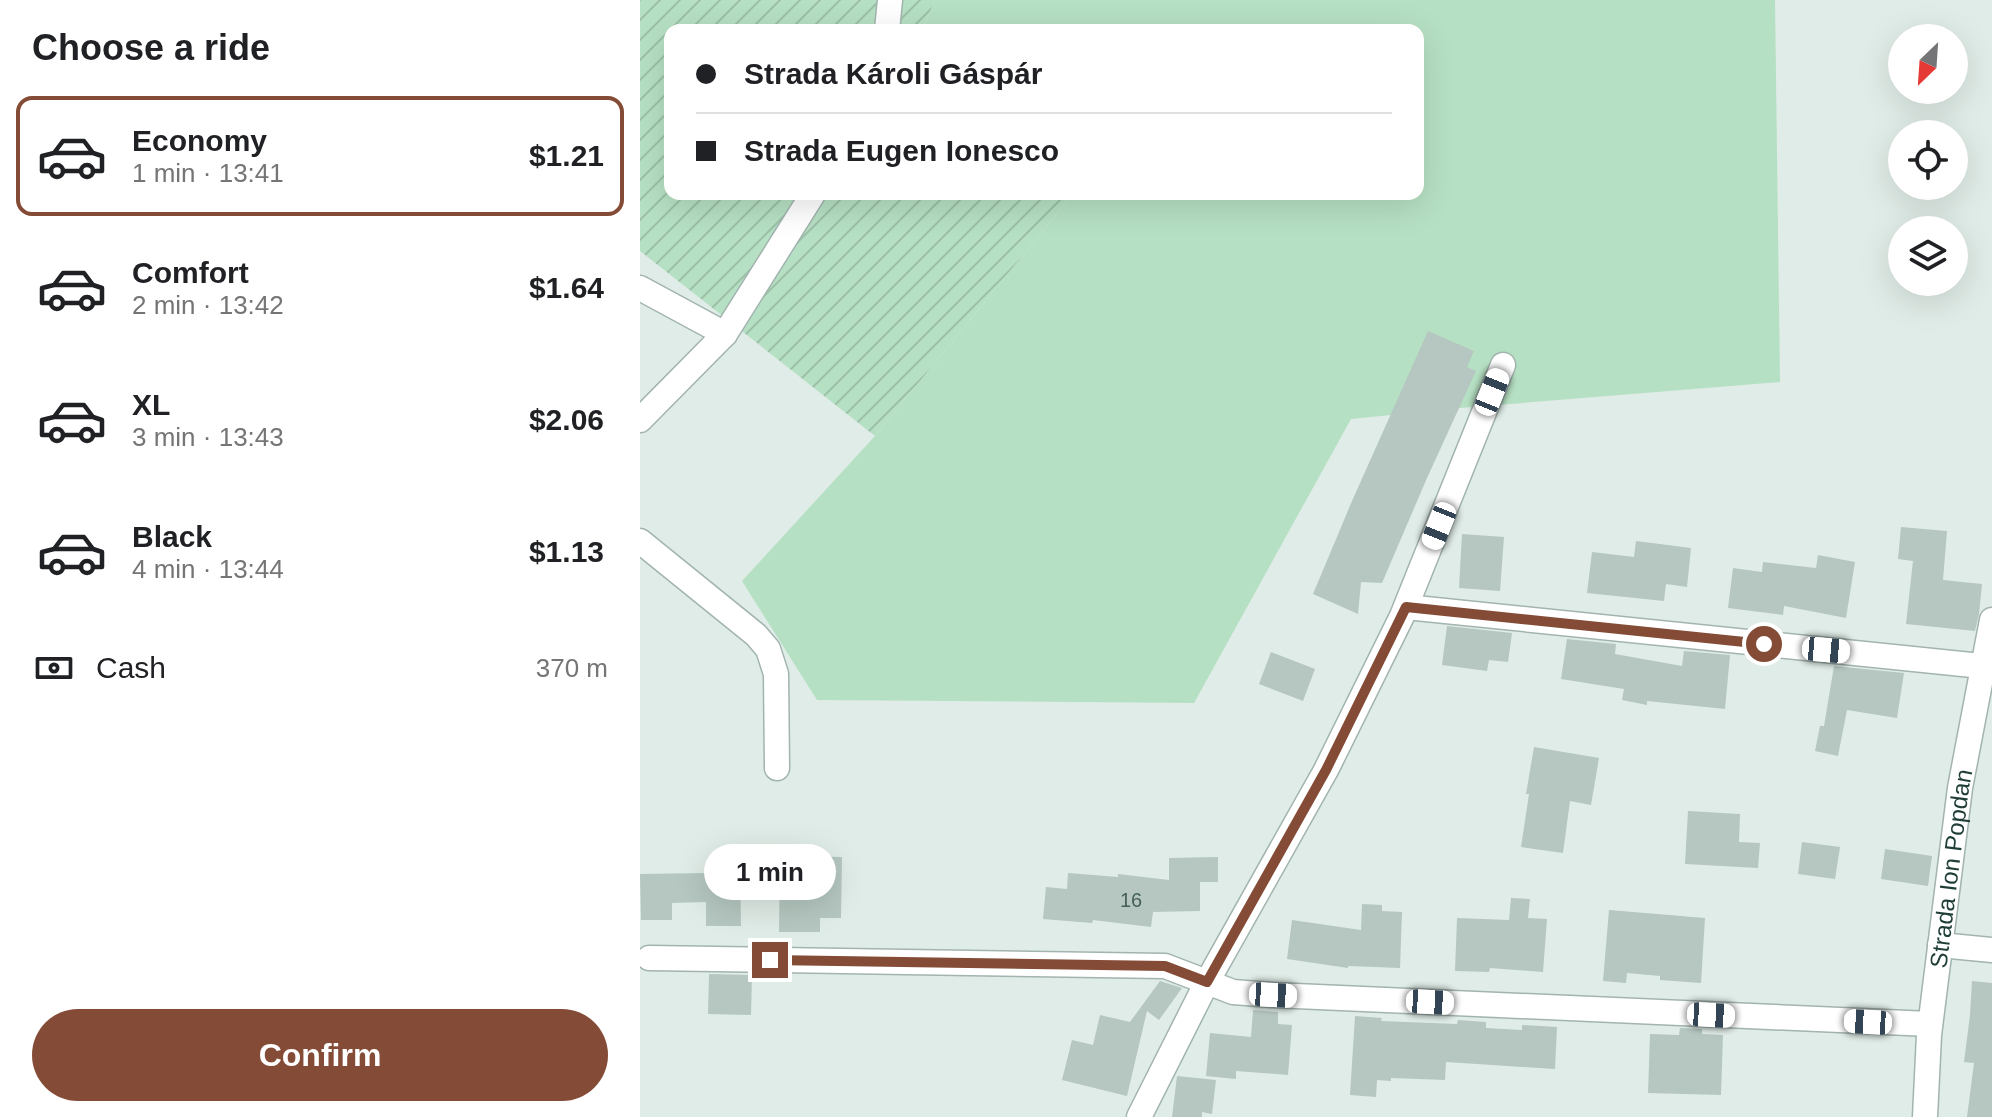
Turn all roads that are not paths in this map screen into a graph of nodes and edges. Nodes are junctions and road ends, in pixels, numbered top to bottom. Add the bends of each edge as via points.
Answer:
1 (890, 0) edge
2 (888, 24) edge
3 (809, 200) edge
4 (640, 288) edge
5 (725, 334) junction
6 (1503, 365) dead end
7 (640, 420) edge
8 (640, 541) edge
9 (1406, 607) junction
10 (1992, 620) edge
11 (1987, 666) edge
12 (777, 768) dead end
13 (1940, 945) junction
14 (1992, 950) edge
15 (649, 958) dead end
16 (1207, 982) junction
17 (1930, 1024) junction
18 (1139, 1117) edge
19 (1925, 1117) edge

1 - 2 street
3 - 5 street
4 - 5 street
5 - 7 street
6 - 9 street
8 - 12 street via 768,649 776,674
9 - 11 street
9 - 16 street via 1326,770
10 - 11 street, Strada Ion Popdan
11 - 13 street, Strada Ion Popdan via 1960,788
13 - 14 street
13 - 17 street, Strada Ion Popdan
15 - 16 street via 1165,966
16 - 17 street via 1233,992 1273,995
16 - 18 street
17 - 19 street, Strada Ion Popdan

